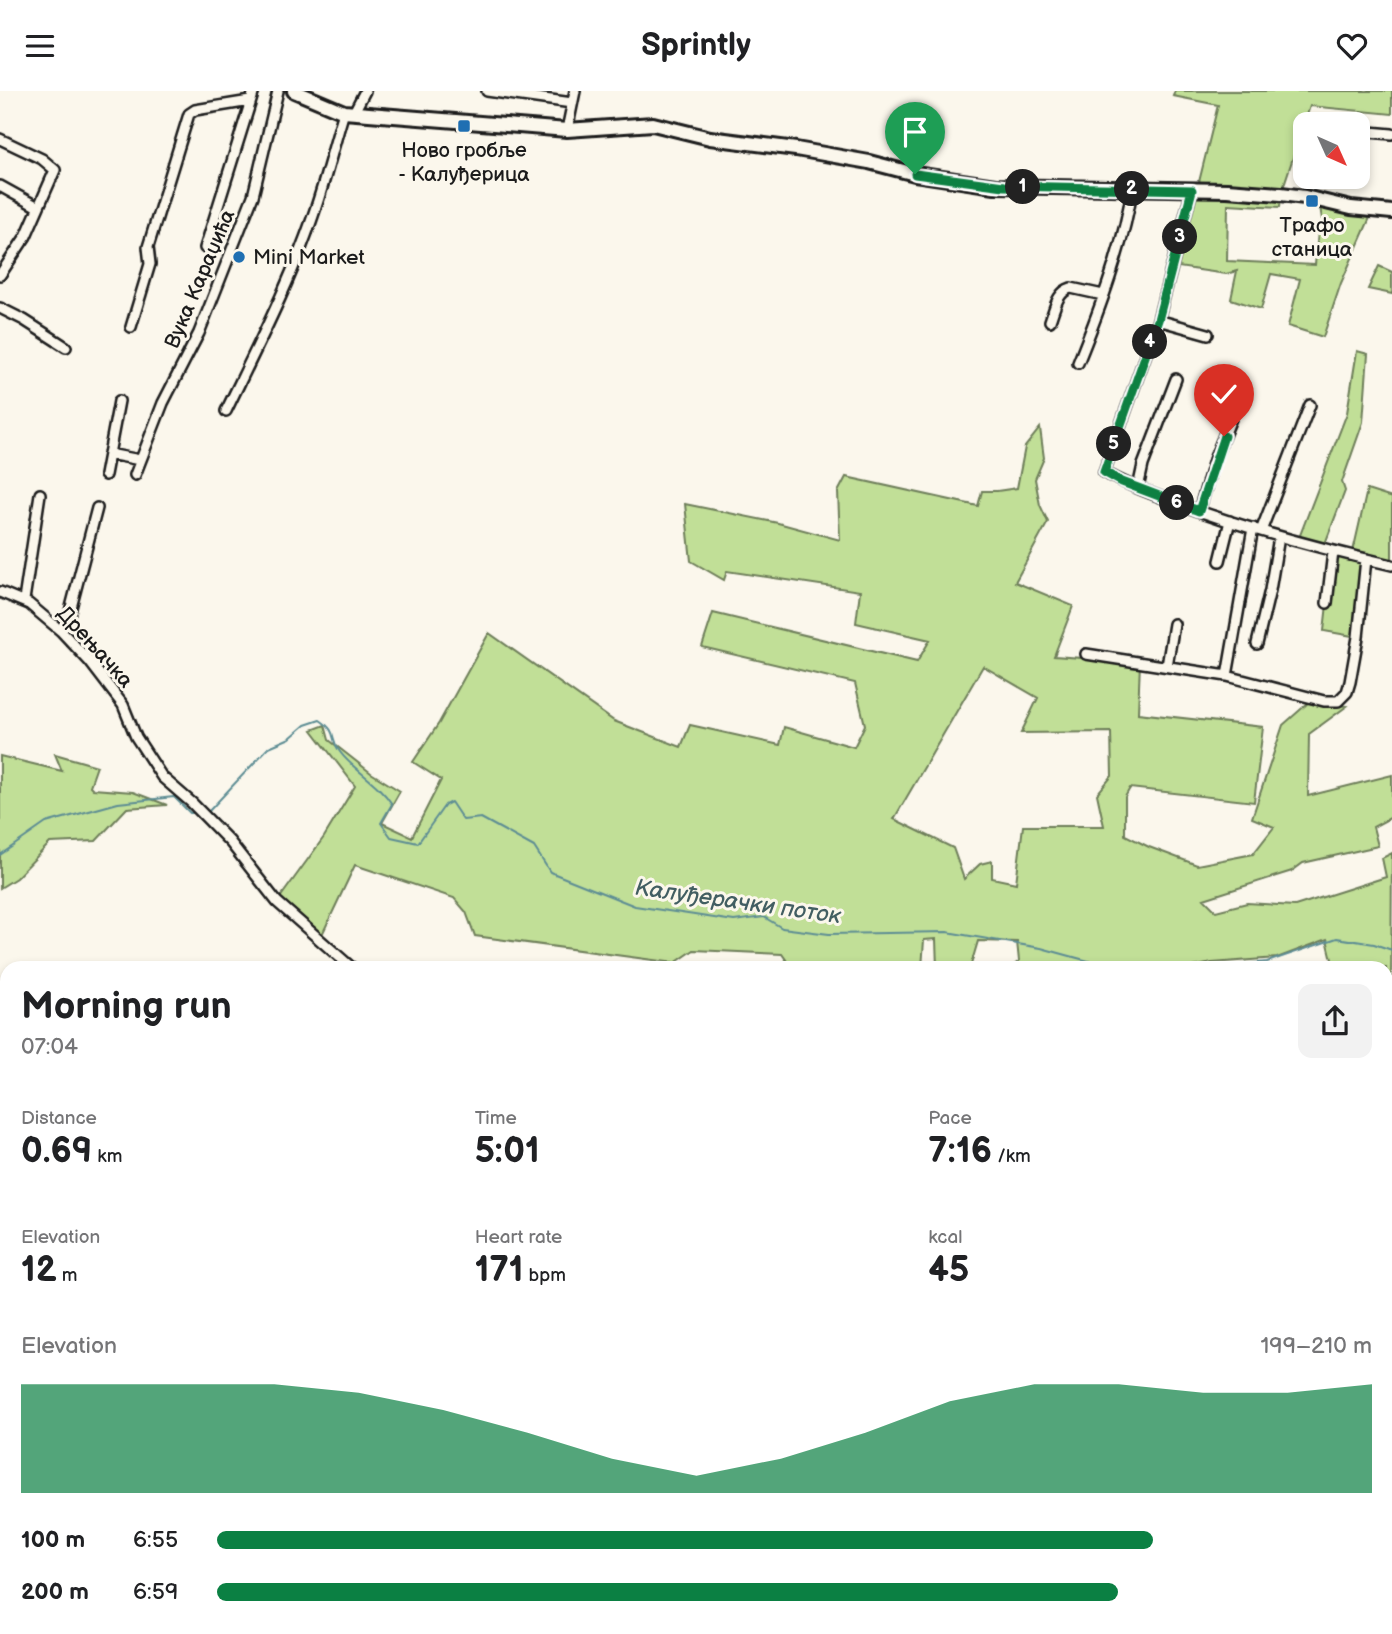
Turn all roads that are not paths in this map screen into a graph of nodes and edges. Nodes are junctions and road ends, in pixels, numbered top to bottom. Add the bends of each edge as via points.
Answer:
1 (254, 91) edge
2 (278, 91) edge
3 (365, 91) edge
4 (487, 91) edge
5 (575, 91) edge
6 (303, 92) edge
7 (250, 101) junction
8 (572, 103) junction
9 (349, 112) junction
10 (567, 130) junction
11 (1370, 132) edge
12 (1392, 134) edge
13 (0, 139) edge
14 (0, 186) edge
15 (1132, 189) junction
16 (1192, 190) junction
17 (38, 207) junction
18 (1392, 212) edge
19 (205, 248) dead end
20 (0, 275) edge
21 (1104, 295) junction
22 (0, 308) edge
23 (1158, 320) junction
24 (1050, 321) dead end
25 (131, 327) dead end
26 (1208, 334) dead end
27 (66, 347) dead end
28 (1078, 363) dead end
29 (1176, 379) dead end
30 (1239, 399) dead end
31 (119, 401) dead end
32 (1310, 405) dead end
33 (226, 411) dead end
34 (109, 454) junction
35 (141, 460) junction
36 (105, 475) dead end
37 (135, 475) dead end
38 (1138, 488) junction
39 (40, 494) dead end
40 (97, 508) dead end
41 (1199, 511) junction
42 (1230, 521) junction
43 (1257, 530) junction
44 (1279, 537) junction
45 (1333, 552) junction
46 (1366, 559) junction
47 (1220, 561) dead end
48 (1392, 565) edge
49 (0, 592) edge
50 (24, 600) junction
51 (1327, 603) dead end
52 (1174, 624) dead end
53 (61, 631) junction
54 (1257, 644) dead end
55 (1086, 654) dead end
56 (1167, 666) junction
57 (1227, 676) junction
58 (344, 961) edge

1 - 7 street
2 - 35 street, Вука Караџића via 253,196 199,333 163,403
3 - 9 street
4 - 8 street
5 - 8 street
6 - 9 street
7 - 19 street
7 - 25 street via 189,114 148,247 150,264
8 - 10 street
9 - 10 street
9 - 33 street via 298,257
10 - 15 street via 653,124 950,180
11 - 12 street
13 - 17 street via 55,168
14 - 17 street
15 - 16 street
15 - 21 street
16 - 18 street via 1281,194
16 - 23 street
17 - 20 street via 26,236
21 - 24 street via 1067,289 1059,296
21 - 28 street
22 - 27 street
23 - 26 street
23 - 38 street via 1104,472
29 - 38 street
30 - 41 street
31 - 34 street
32 - 43 street
34 - 35 street
34 - 36 street
35 - 37 street, Вука Караџића
38 - 41 street
39 - 50 street
40 - 53 street
41 - 42 street
42 - 43 street
42 - 47 street
43 - 44 street
43 - 57 street
44 - 45 street
44 - 54 street
45 - 46 street
45 - 51 street
46 - 48 street
46 - 57 street via 1348,692 1335,702
49 - 50 street, Дрењачка
50 - 53 street, Дрењачка
52 - 56 street
53 - 58 street, Дрењачка via 123,705 155,769 230,842 277,902
55 - 56 street
56 - 57 street

